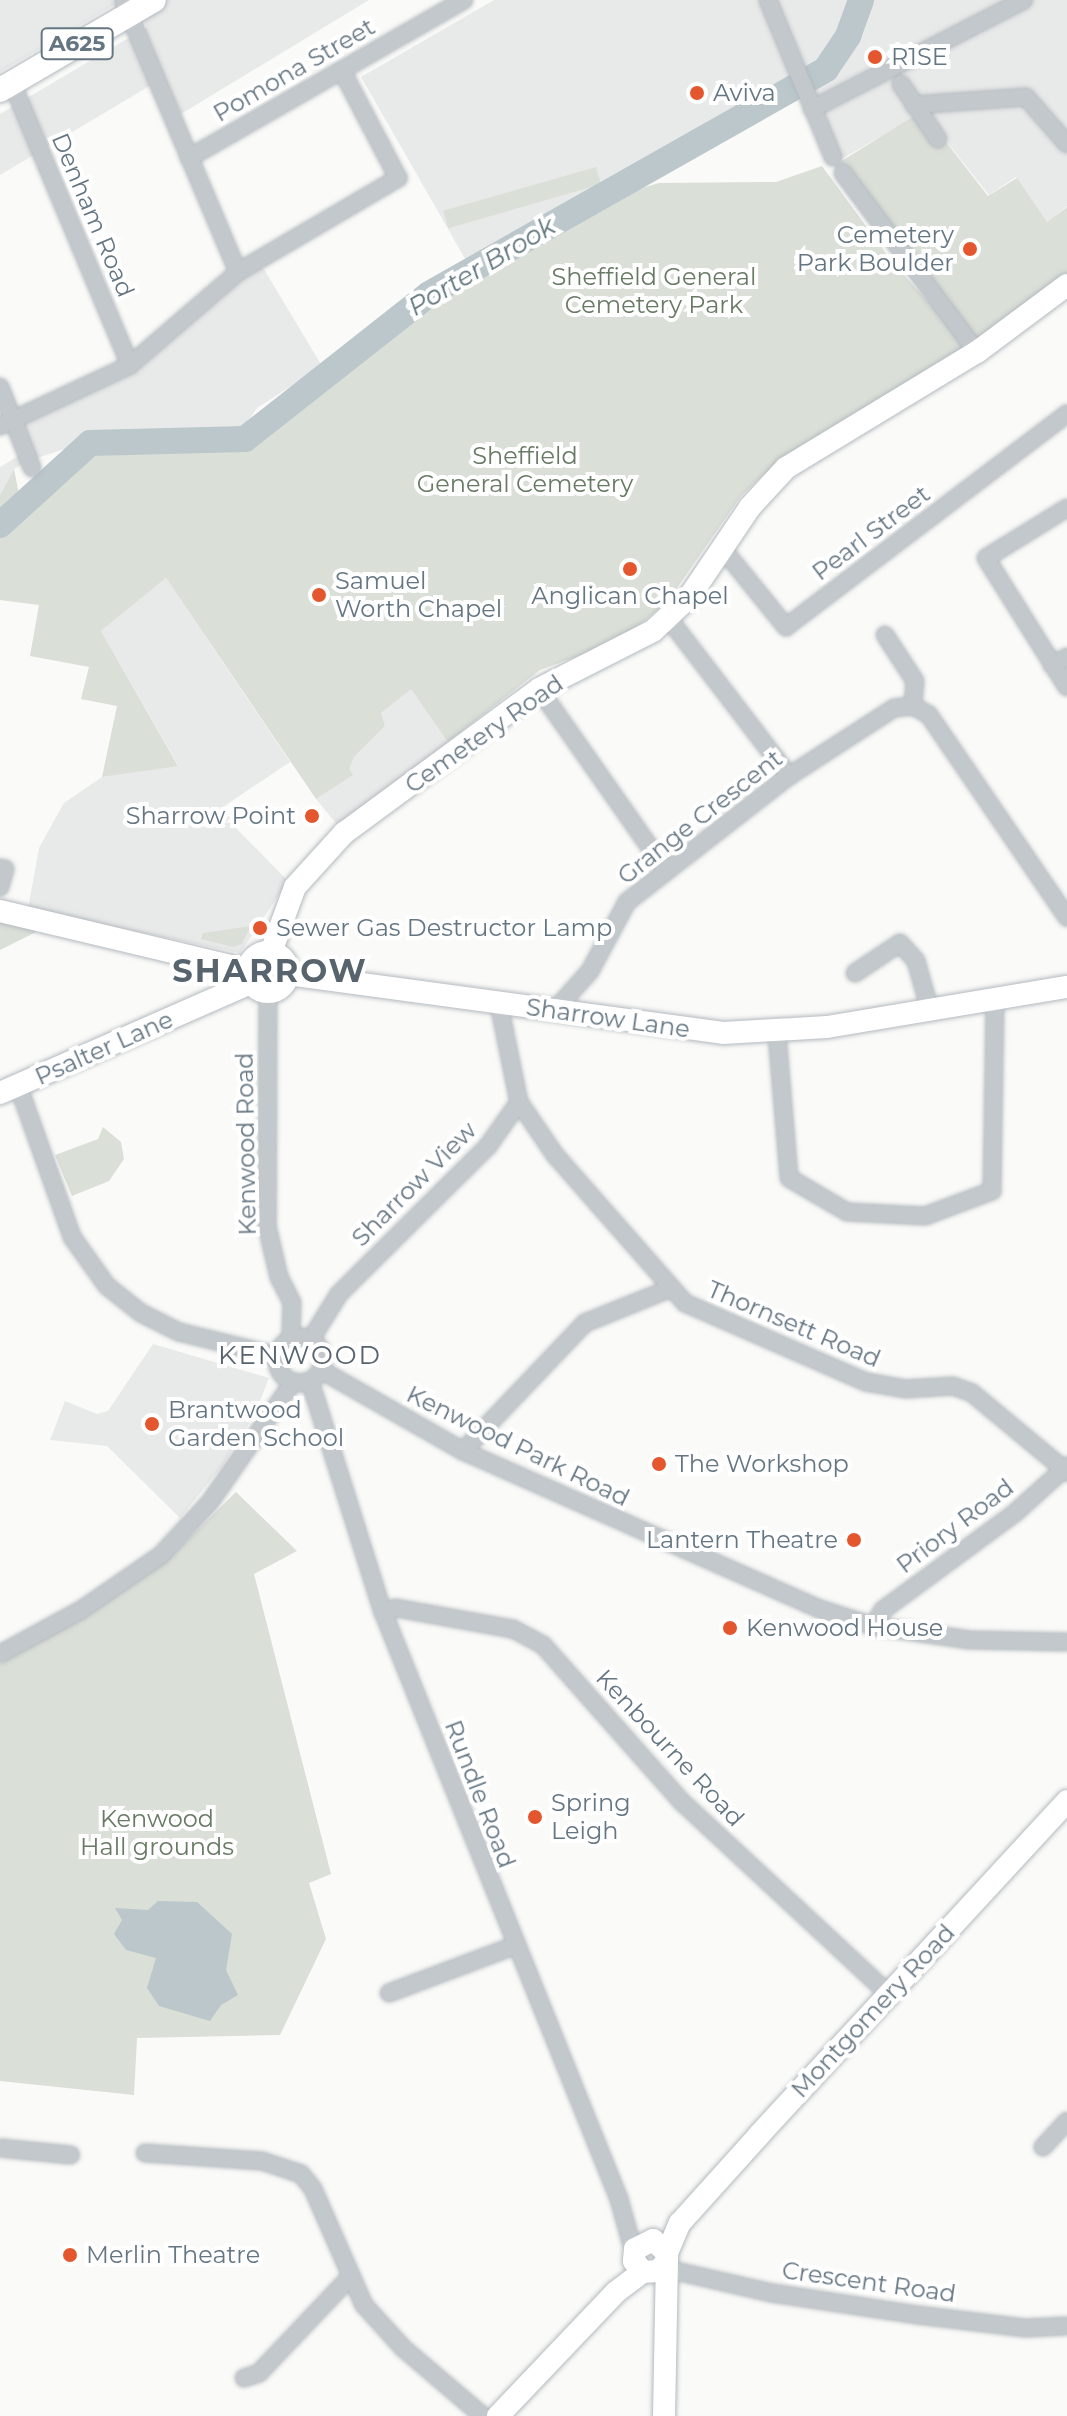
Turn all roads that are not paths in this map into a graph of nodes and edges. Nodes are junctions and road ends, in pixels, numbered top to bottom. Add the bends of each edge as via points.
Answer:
1 (154, 0) edge
2 (464, 0) edge
3 (768, 0) edge
4 (1024, 0) edge
5 (126, 7) edge
6 (342, 71) junction
7 (901, 84) dead end
8 (6, 86) edge
9 (809, 101) junction
10 (914, 105) junction
11 (938, 139) dead end
12 (1067, 144) edge
13 (833, 157) dead end
14 (189, 158) junction
15 (843, 173) dead end
16 (238, 272) junction
17 (1067, 285) edge
18 (977, 352) junction
19 (130, 365) junction
20 (0, 387) edge
21 (1067, 414) edge
22 (8, 425) edge
23 (32, 468) dead end
24 (1067, 508) edge
25 (722, 548) junction
26 (669, 619) junction
27 (885, 635) dead end
28 (1060, 661) edge
29 (1067, 687) edge
30 (539, 689) junction
31 (913, 706) junction
32 (789, 776) junction
33 (0, 868) edge
34 (665, 869) junction
35 (0, 887) edge
36 (0, 911) edge
37 (1067, 917) edge
38 (271, 952) junction
39 (855, 973) dead end
40 (288, 974) junction
41 (256, 982) junction
42 (1067, 987) edge
43 (995, 998) junction
44 (499, 1004) junction
45 (929, 1007) junction
46 (555, 1010) junction
47 (777, 1034) junction
48 (9, 1089) edge
49 (519, 1102) junction
50 (669, 1289) junction
51 (291, 1338) junction
52 (311, 1339) junction
53 (277, 1356) junction
54 (308, 1378) junction
55 (463, 1451) junction
56 (1066, 1469) edge
57 (383, 1612) junction
58 (873, 1626) junction
59 (1067, 1642) edge
60 (0, 1654) edge
61 (1067, 1801) edge
62 (514, 1946) junction
63 (389, 1993) dead end
64 (888, 1993) junction
65 (1067, 2121) edge
66 (1043, 2147) dead end
67 (0, 2148) edge
68 (145, 2153) dead end
69 (71, 2155) dead end
70 (651, 2258) junction
71 (351, 2276) junction
72 (1067, 2326) edge
73 (244, 2378) dead end
74 (483, 2416) edge
75 (498, 2416) edge
76 (664, 2416) edge

1 - 5 main road, A625
2 - 6 street, Pomona Street
3 - 9 street
4 - 9 street
5 - 8 main road, A625
5 - 14 street
6 - 14 street, Pomona Street
6 - 16 street via 399,175
7 - 10 street
8 - 19 street, Denham Road
9 - 13 street
10 - 11 street
10 - 12 street via 1026,97
14 - 16 street
15 - 18 street
16 - 19 street
17 - 18 street, Cemetery Road
18 - 25 street, Cemetery Road via 786,468
19 - 22 street
20 - 22 street
21 - 25 street, Pearl Street via 786,627
22 - 23 street
24 - 28 street via 986,558
25 - 26 street, Cemetery Road
26 - 30 street, Cemetery Road via 636,643
26 - 32 street
27 - 31 street via 915,681
28 - 29 street
30 - 34 street
30 - 38 street, Cemetery Road via 323,853 295,887
31 - 32 street, Grange Crescent via 894,708
31 - 37 street via 929,715
32 - 34 street, Grange Crescent
33 - 35 street via 5,869
34 - 46 street, Grange Crescent via 627,902 590,971
36 - 41 street
38 - 40 street via 284,960
38 - 41 street via 259,954
39 - 45 street via 900,943 916,961
40 - 41 street via 282,987
40 - 44 street, Sharrow Lane
41 - 48 street, Psalter Lane
41 - 51 street, Kenwood Road via 267,1226 279,1277 292,1303
42 - 43 street, Sharrow Lane
43 - 45 street, Sharrow Lane
43 - 47 street via 992,1191 925,1216 847,1212 789,1178
44 - 46 street, Sharrow Lane
44 - 49 street
45 - 47 street, Sharrow Lane
46 - 47 street, Sharrow Lane via 723,1033
48 - 53 street via 72,1237 107,1286 141,1313 179,1332
49 - 50 street, Thornsett Road via 555,1155
49 - 52 street, Sharrow View via 488,1146 339,1294
50 - 55 street via 585,1323
50 - 56 street, Thornsett Road via 701,1312 866,1382 905,1389 953,1386 972,1393
51 - 52 street
51 - 53 street
52 - 54 street via 323,1356
53 - 54 street via 280,1372
54 - 55 street, Kenwood Park Road
54 - 57 street, Rundle Road
54 - 60 street via 161,1555 81,1610
55 - 58 street, Kenwood Park Road via 732,1574
56 - 58 street, Priory Road via 883,1610
57 - 62 street, Rundle Road
57 - 64 street, Kenbourne Road via 396,1608 513,1629 543,1645 680,1800
58 - 59 street, Kenwood Park Road via 970,1640
61 - 64 street, Montgomery Road
62 - 63 street
62 - 70 street, Rundle Road via 625,2216
64 - 70 street, Montgomery Road
65 - 66 street
67 - 69 street
68 - 71 street via 262,2161 301,2174 313,2189
70 - 72 street, Crescent Road via 772,2293 1026,2328
70 - 75 street, Montgomery Road
70 - 76 street via 665,2312
71 - 73 street via 259,2373
71 - 74 street via 364,2305 403,2348

